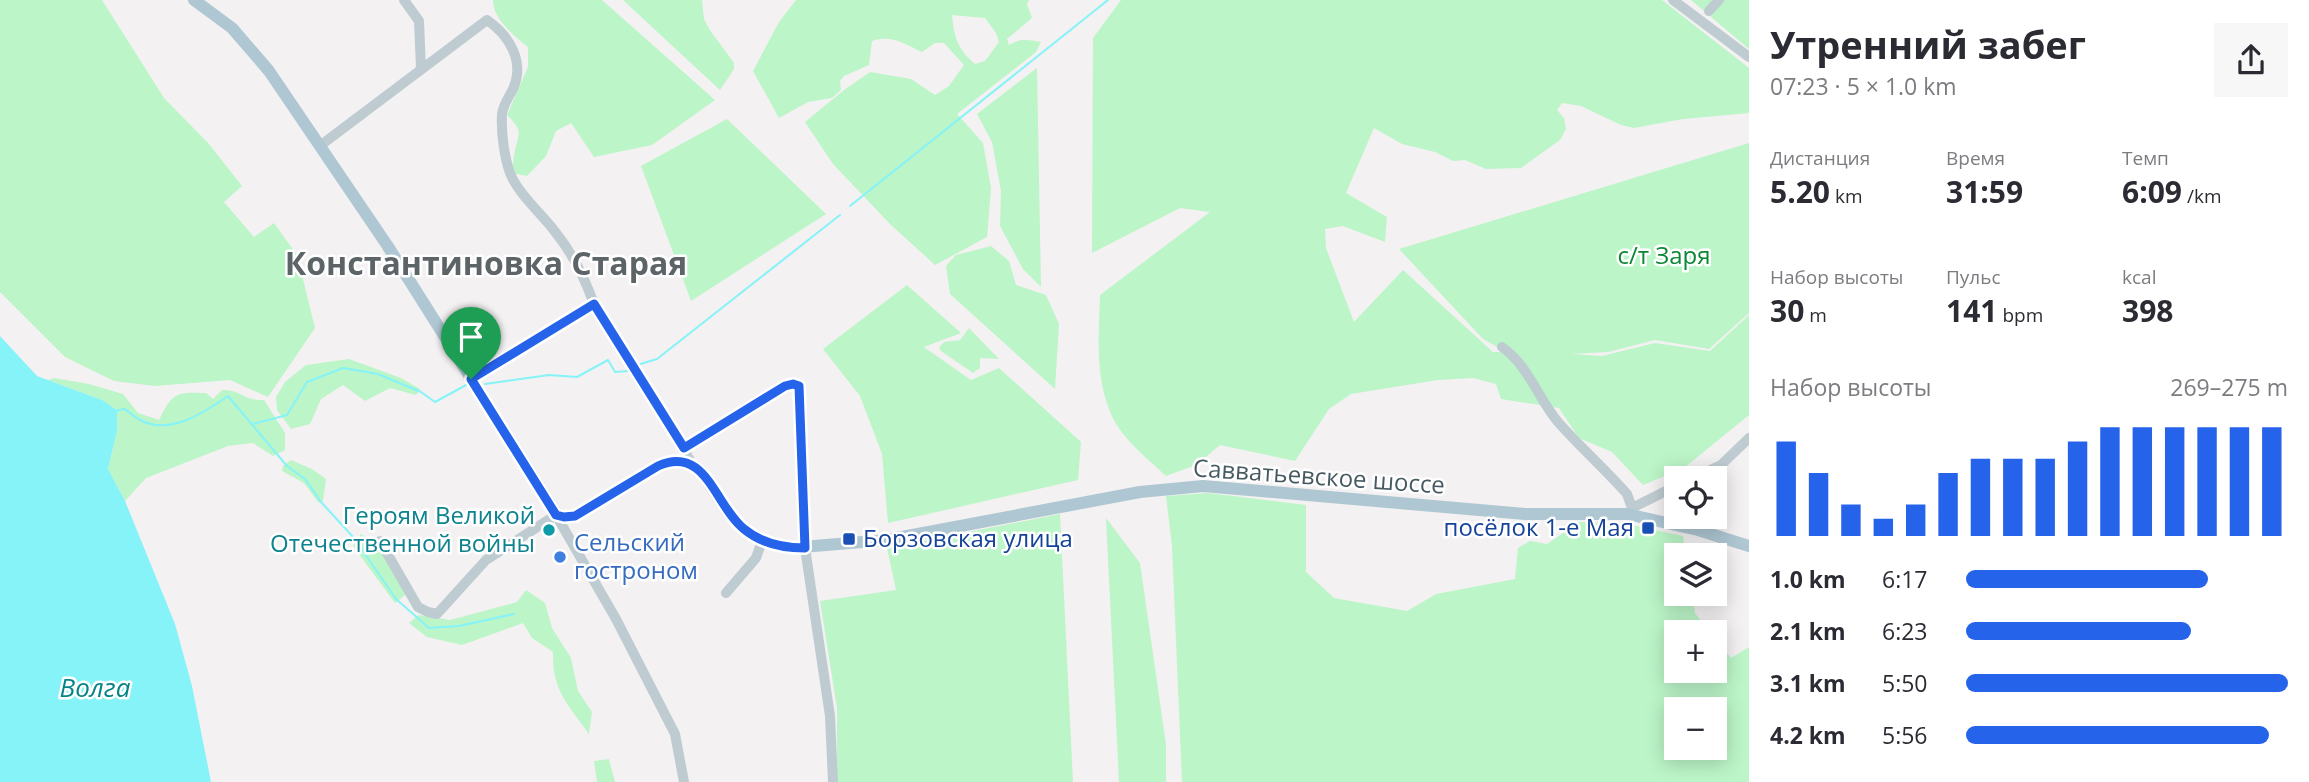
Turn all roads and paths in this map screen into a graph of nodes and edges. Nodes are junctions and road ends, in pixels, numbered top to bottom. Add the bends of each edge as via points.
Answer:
1 (194, 0) edge
2 (404, 0) edge
3 (1673, 0) edge
4 (1719, 0) edge
5 (1709, 11) dead end
6 (1749, 57) edge
7 (421, 69) junction
8 (321, 145) junction
9 (594, 304) junction
10 (1502, 347) dead end
11 (471, 379) junction
12 (1749, 438) edge
13 (684, 448) junction
14 (693, 465) junction
15 (1719, 466) edge
16 (1664, 493) edge
17 (1631, 511) junction
18 (556, 515) junction
19 (380, 541) dead end
20 (762, 541) junction
21 (1749, 546) edge
22 (805, 548) junction
23 (726, 593) dead end
24 (684, 782) edge
25 (833, 782) edge

1 - 8 main road via 243,39
2 - 7 street via 419,21
3 - 6 street
4 - 5 street
7 - 8 street
7 - 9 street via 487,20 503,35 514,50 517,73 502,114 511,174 557,233 585,279
8 - 11 main road
9 - 11 street
9 - 13 street
10 - 17 street via 1524,367 1558,421 1627,494
11 - 18 main road
12 - 15 street
13 - 14 street
13 - 22 street via 785,386 796,384 801,391
14 - 18 main road via 665,463 575,516
14 - 20 main road via 735,521
16 - 17 street
17 - 21 main road, Савватьевское шоссе
17 - 22 main road, Савватьевское шоссе via 1525,514 1195,486 1140,492 886,540
18 - 19 street via 486,559 437,614 418,607
18 - 24 street via 617,619 675,734
20 - 22 main road, Савватьевское шоссе
20 - 23 street via 756,558
22 - 25 street via 830,716

